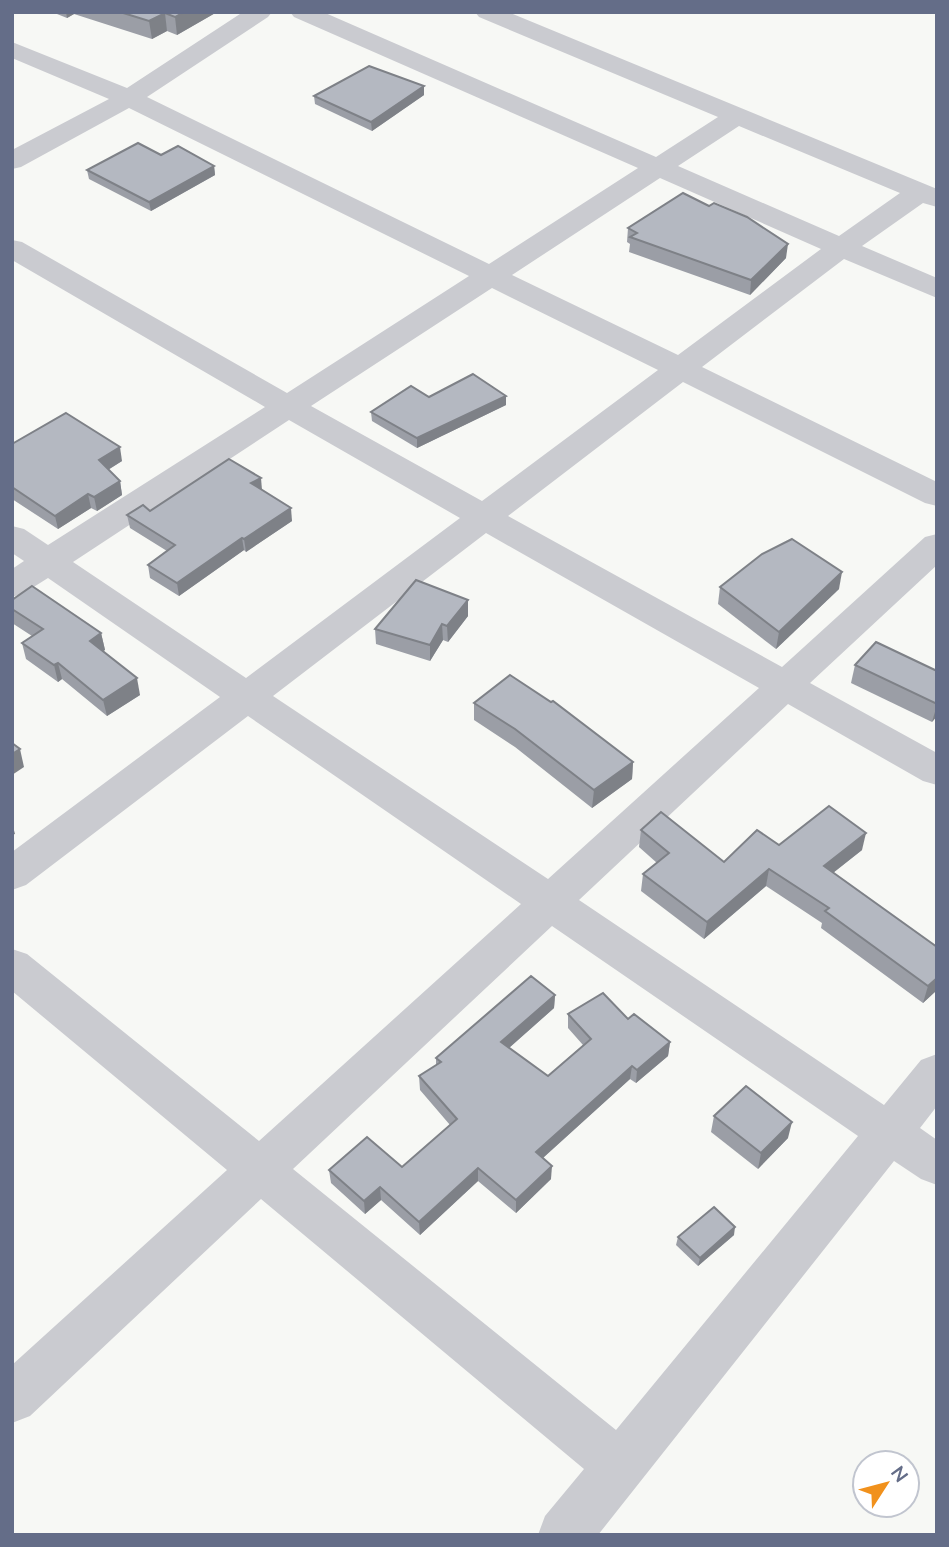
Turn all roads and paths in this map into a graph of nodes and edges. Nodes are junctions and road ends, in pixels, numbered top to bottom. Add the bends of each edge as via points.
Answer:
1 (260, 12) edge
2 (302, 12) edge
3 (487, 12) edge
4 (12, 48) edge
5 (128, 98) junction
6 (736, 117) junction
7 (12, 161) edge
8 (658, 168) junction
9 (928, 195) edge
10 (841, 247) junction
11 (12, 248) edge
12 (490, 274) junction
13 (937, 289) edge
14 (681, 369) junction
15 (287, 406) junction
16 (937, 495) edge
17 (485, 517) junction
18 (12, 537) edge
19 (937, 545) edge
20 (47, 562) junction
21 (12, 584) edge
22 (785, 686) junction
23 (247, 697) junction
24 (937, 771) edge
25 (12, 873) edge
26 (550, 903) junction
27 (12, 966) edge
28 (937, 1073) edge
29 (888, 1133) junction
30 (937, 1166) edge
31 (260, 1170) junction
32 (12, 1399) edge
33 (620, 1466) junction
34 (564, 1535) edge

1 - 5 street
2 - 8 street
3 - 6 street
4 - 5 street
5 - 7 street
5 - 12 street
6 - 8 street
6 - 9 street
8 - 10 street
8 - 12 street
9 - 10 street
10 - 13 street
10 - 14 street
11 - 15 street
12 - 14 street
12 - 15 street
14 - 16 street
14 - 17 street
15 - 17 street
15 - 20 street
17 - 22 street
17 - 23 street
18 - 20 street
19 - 22 street
20 - 21 street
20 - 23 street
22 - 24 street
22 - 26 street
23 - 25 street
23 - 26 street
26 - 29 street
26 - 31 street
27 - 31 street
28 - 29 street
29 - 30 street
29 - 33 street
31 - 32 street
31 - 33 street
33 - 34 street

